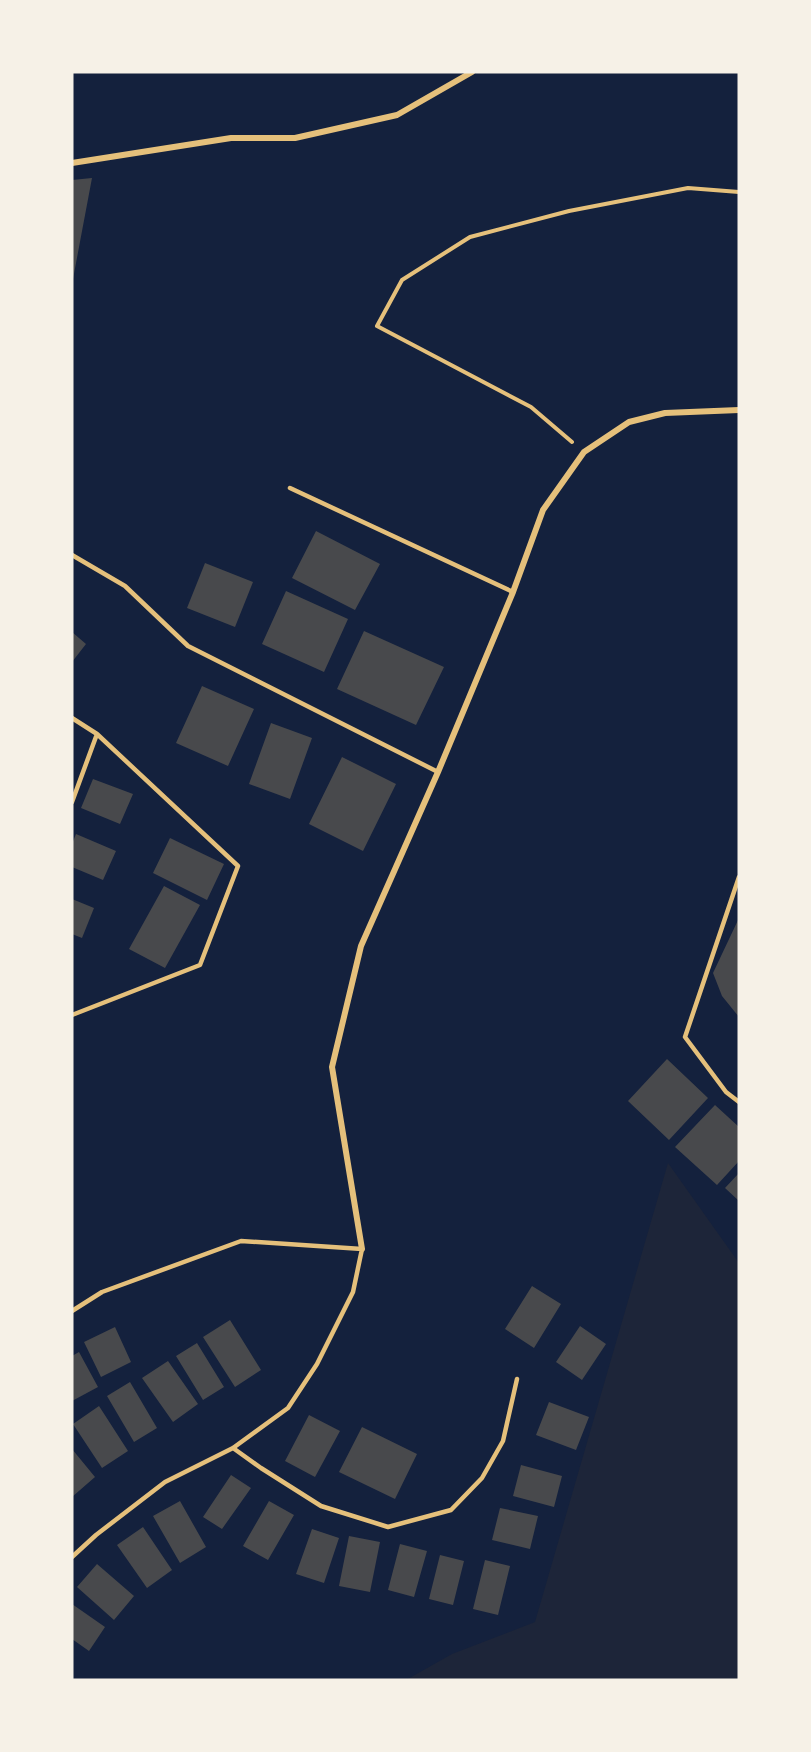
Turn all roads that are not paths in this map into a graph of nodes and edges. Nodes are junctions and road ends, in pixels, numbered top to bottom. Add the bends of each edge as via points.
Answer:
1 (472, 72) edge
2 (72, 163) edge
3 (739, 410) edge
4 (290, 488) dead end
5 (72, 555) edge
6 (513, 592) junction
7 (72, 718) edge
8 (97, 734) junction
9 (438, 772) junction
10 (72, 802) edge
11 (739, 877) edge
12 (72, 1015) edge
13 (739, 1102) edge
14 (362, 1249) junction
15 (72, 1311) edge
16 (518, 1379) dead end
17 (233, 1448) junction
18 (72, 1557) edge

1 - 2 street via 397,116 295,138 231,138
3 - 6 street via 665,413 629,422 584,452 543,510
4 - 6 lane
5 - 9 lane via 125,586 188,646
6 - 9 street
7 - 8 lane
8 - 10 lane
8 - 12 lane via 238,866 200,965
9 - 14 street via 361,946 332,1067
11 - 13 lane via 685,1037 726,1092
14 - 15 lane via 241,1241 102,1292
14 - 17 lane via 353,1292 311,1373 288,1408
16 - 17 lane via 503,1441 482,1478 451,1510 388,1527 321,1506
17 - 18 lane via 165,1482

